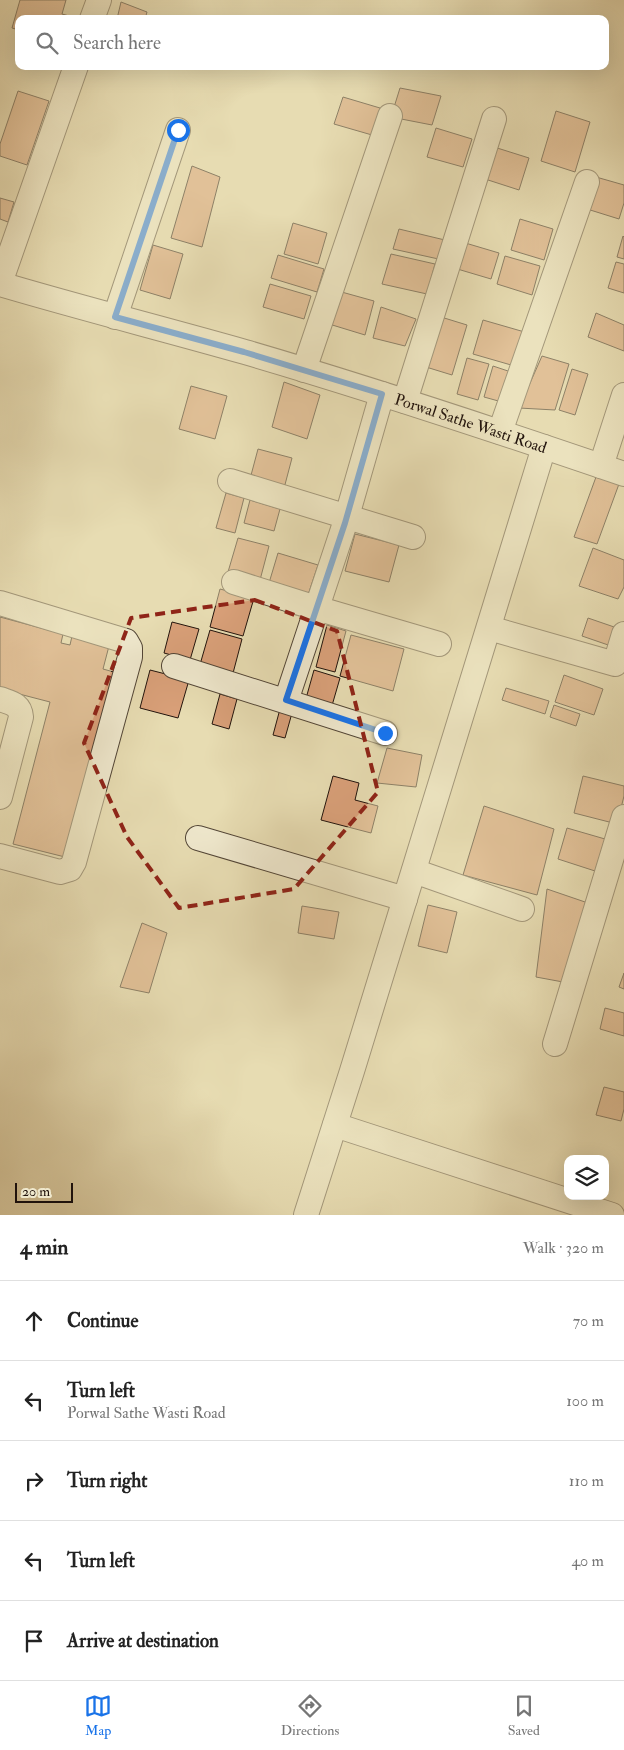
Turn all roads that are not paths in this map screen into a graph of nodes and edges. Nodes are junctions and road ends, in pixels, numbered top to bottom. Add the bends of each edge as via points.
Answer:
1 (99, 0) edge
2 (93, 15) edge
3 (75, 70) edge
4 (390, 116) dead end
5 (494, 119) dead end
6 (178, 130) dead end
7 (587, 182) dead end
8 (0, 284) edge
9 (115, 317) junction
10 (304, 370) junction
11 (382, 394) junction
12 (624, 395) edge
13 (405, 401) junction
14 (500, 432) junction
15 (544, 447) junction
16 (601, 466) junction
17 (624, 474) edge
18 (230, 482) dead end
19 (346, 517) junction
20 (413, 537) dead end
21 (234, 582) dead end
22 (0, 603) edge
23 (316, 608) junction
24 (488, 628) junction
25 (624, 634) edge
26 (439, 644) dead end
27 (174, 666) dead end
28 (0, 699) edge
29 (286, 700) junction
30 (385, 733) dead end
31 (0, 797) edge
32 (624, 817) edge
33 (198, 838) dead end
34 (0, 856) edge
35 (414, 871) junction
36 (405, 899) junction
37 (522, 909) dead end
38 (555, 1044) dead end
39 (335, 1125) junction
40 (306, 1215) edge
41 (612, 1215) edge

1 - 2 street
3 - 8 street
4 - 10 street
5 - 13 street
6 - 9 street
7 - 14 street
8 - 9 street, Porwal Sathe Wasti Road
9 - 10 street, Porwal Sathe Wasti Road
10 - 11 street, Porwal Sathe Wasti Road
11 - 13 street, Porwal Sathe Wasti Road
11 - 19 street
12 - 16 street
13 - 14 street, Porwal Sathe Wasti Road
14 - 15 street, Porwal Sathe Wasti Road
15 - 16 street, Porwal Sathe Wasti Road
15 - 24 street
16 - 17 street, Porwal Sathe Wasti Road
18 - 19 street
19 - 20 street
19 - 23 street
21 - 23 street
22 - 34 street via 126,641 130,657 70,869 60,872
23 - 26 street
23 - 29 street
24 - 25 street via 614,664
24 - 35 street
27 - 29 street
28 - 31 street via 17,705 22,717
29 - 30 street
32 - 38 street
33 - 36 street
35 - 36 street
35 - 37 street
36 - 39 street
39 - 40 street
39 - 41 street

